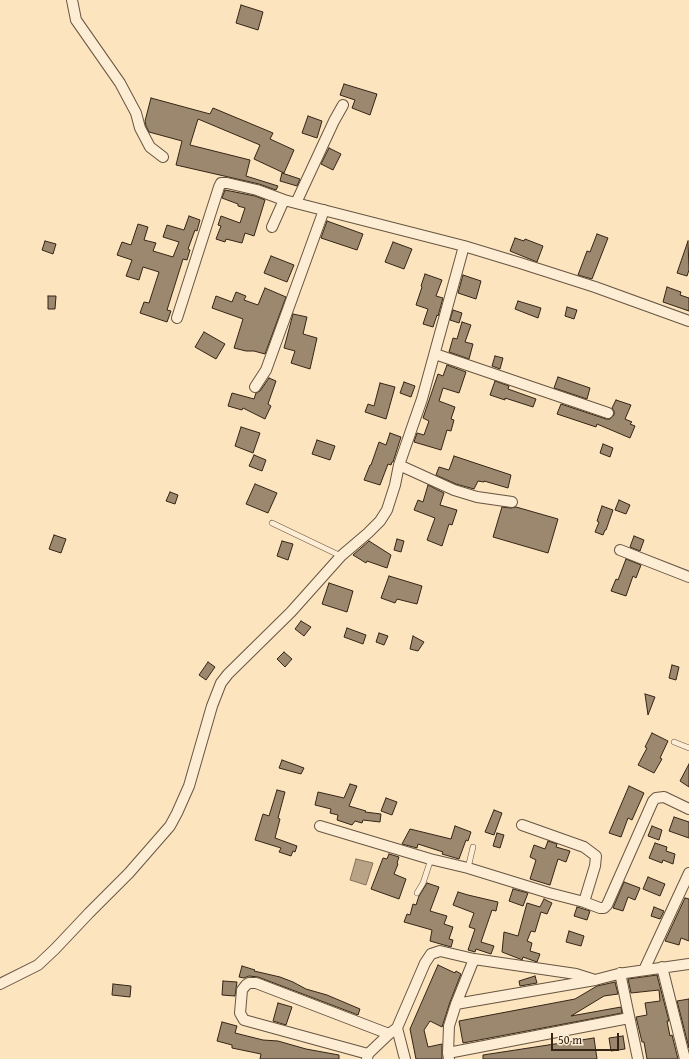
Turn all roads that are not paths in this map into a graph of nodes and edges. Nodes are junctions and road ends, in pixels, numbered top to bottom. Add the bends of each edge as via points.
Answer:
1 (72, 0) edge
2 (343, 105) dead end
3 (163, 157) dead end
4 (284, 200) junction
5 (296, 203) junction
6 (324, 210) junction
7 (272, 227) dead end
8 (464, 246) junction
9 (177, 318) dead end
10 (689, 321) edge
11 (435, 354) junction
12 (255, 387) dead end
13 (608, 413) dead end
14 (399, 465) junction
15 (512, 502) dead end
16 (272, 523) dead end
17 (620, 550) dead end
18 (341, 556) junction
19 (689, 577) edge
20 (674, 742) dead end
21 (689, 748) edge
22 (689, 809) edge
23 (522, 825) dead end
24 (320, 826) dead end
25 (473, 846) dead end
26 (431, 859) junction
27 (468, 868) junction
28 (689, 873) edge
29 (417, 893) dead end
30 (584, 902) junction
31 (474, 959) junction
32 (689, 964) edge
33 (662, 967) junction
34 (644, 970) junction
35 (620, 973) junction
36 (595, 980) junction
37 (0, 984) edge
38 (456, 1004) junction
39 (629, 1018) junction
40 (393, 1031) junction
41 (449, 1056) edge
42 (367, 1057) edge
43 (405, 1059) edge
44 (638, 1059) edge
45 (685, 1059) edge

1 - 3 street via 76,20 120,83 150,146
2 - 5 street
4 - 5 street
4 - 7 street
4 - 9 street via 257,190 221,183
5 - 6 street
6 - 8 street
6 - 12 street via 266,370
8 - 10 street via 595,287
8 - 11 street
11 - 13 street
11 - 14 street
14 - 15 street via 454,490
14 - 18 street via 387,510 380,521
16 - 18 lane
17 - 19 street
18 - 37 street via 291,612 221,683 189,786 170,826 129,874 55,950 38,965
20 - 21 lane
22 - 30 street via 664,796 656,798 607,905 600,908
23 - 30 street via 584,847 596,856
24 - 26 street
25 - 27 lane
26 - 27 street
26 - 29 lane
27 - 30 street
28 - 34 street
31 - 36 street via 576,974
31 - 38 street
31 - 40 street via 440,951 431,954
32 - 33 street
33 - 34 street
33 - 45 street
34 - 35 street
35 - 36 street
35 - 39 street
36 - 38 street
38 - 41 street via 450,1026
39 - 41 street
39 - 44 street
40 - 42 street
40 - 42 street via 256,983 246,985 242,990 240,1012 244,1020
40 - 43 street

